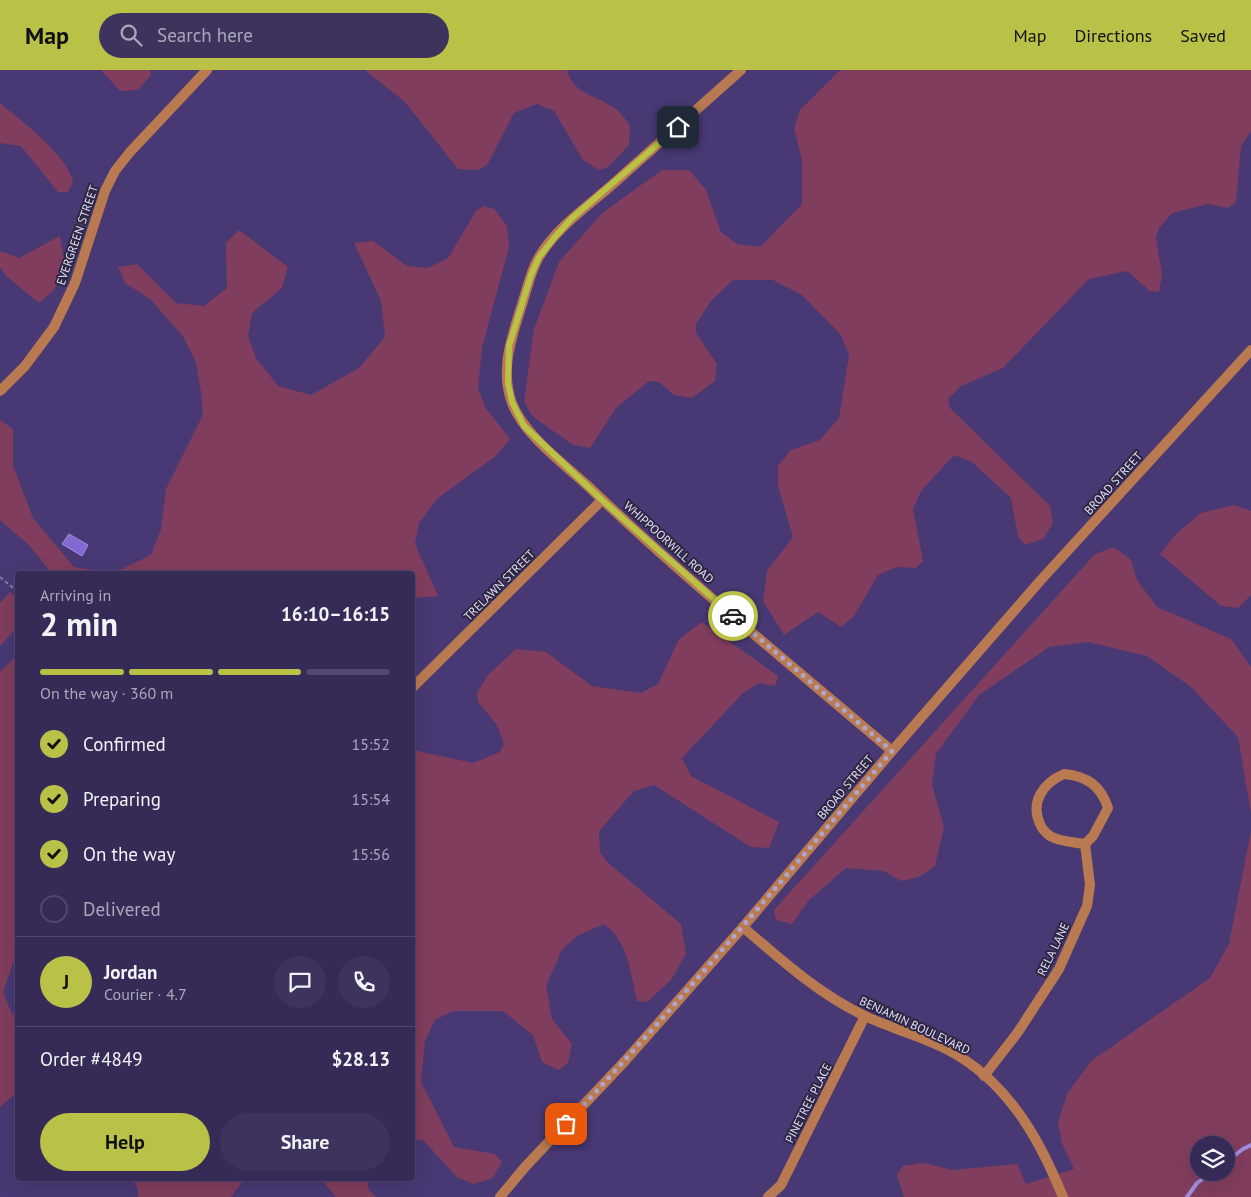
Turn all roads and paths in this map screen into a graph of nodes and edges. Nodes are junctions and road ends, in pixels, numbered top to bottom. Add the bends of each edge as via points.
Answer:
1 (207, 70) edge
2 (741, 70) edge
3 (1251, 350) edge
4 (0, 391) edge
5 (602, 500) junction
6 (0, 577) edge
7 (15, 590) edge
8 (415, 685) edge
9 (892, 751) junction
10 (1085, 844) junction
11 (743, 927) junction
12 (865, 1016) junction
13 (984, 1076) junction
14 (500, 1197) edge
15 (768, 1197) edge
16 (1063, 1197) edge

1 - 4 street, EVERGREEN STREET via 115,172 105,191 75,283 54,327 25,366
2 - 5 street, WHIPPOORWILL ROAD via 572,218 539,257 531,275 509,346 508,383 512,402 524,426
3 - 9 street, BROAD STREET via 1040,581
5 - 8 street, TRELAWN STREET
5 - 9 street, WHIPPOORWILL ROAD
6 - 7 path
9 - 11 street, BROAD STREET
10 - 10 street via 1094,836 1108,808 1098,789 1077,776 1064,774 1054,778 1039,795 1035,807 1037,817 1048,835
10 - 13 street, RELA LANE via 1090,885 1087,906 1059,969 1018,1032
11 - 12 street, BENJAMIN BOULEVARD via 795,972
11 - 14 street, BROAD STREET
12 - 13 street, BENJAMIN BOULEVARD via 962,1058
12 - 15 street, PINETREE PLACE via 781,1185
13 - 16 street, BENJAMIN BOULEVARD via 1014,1106 1033,1132

